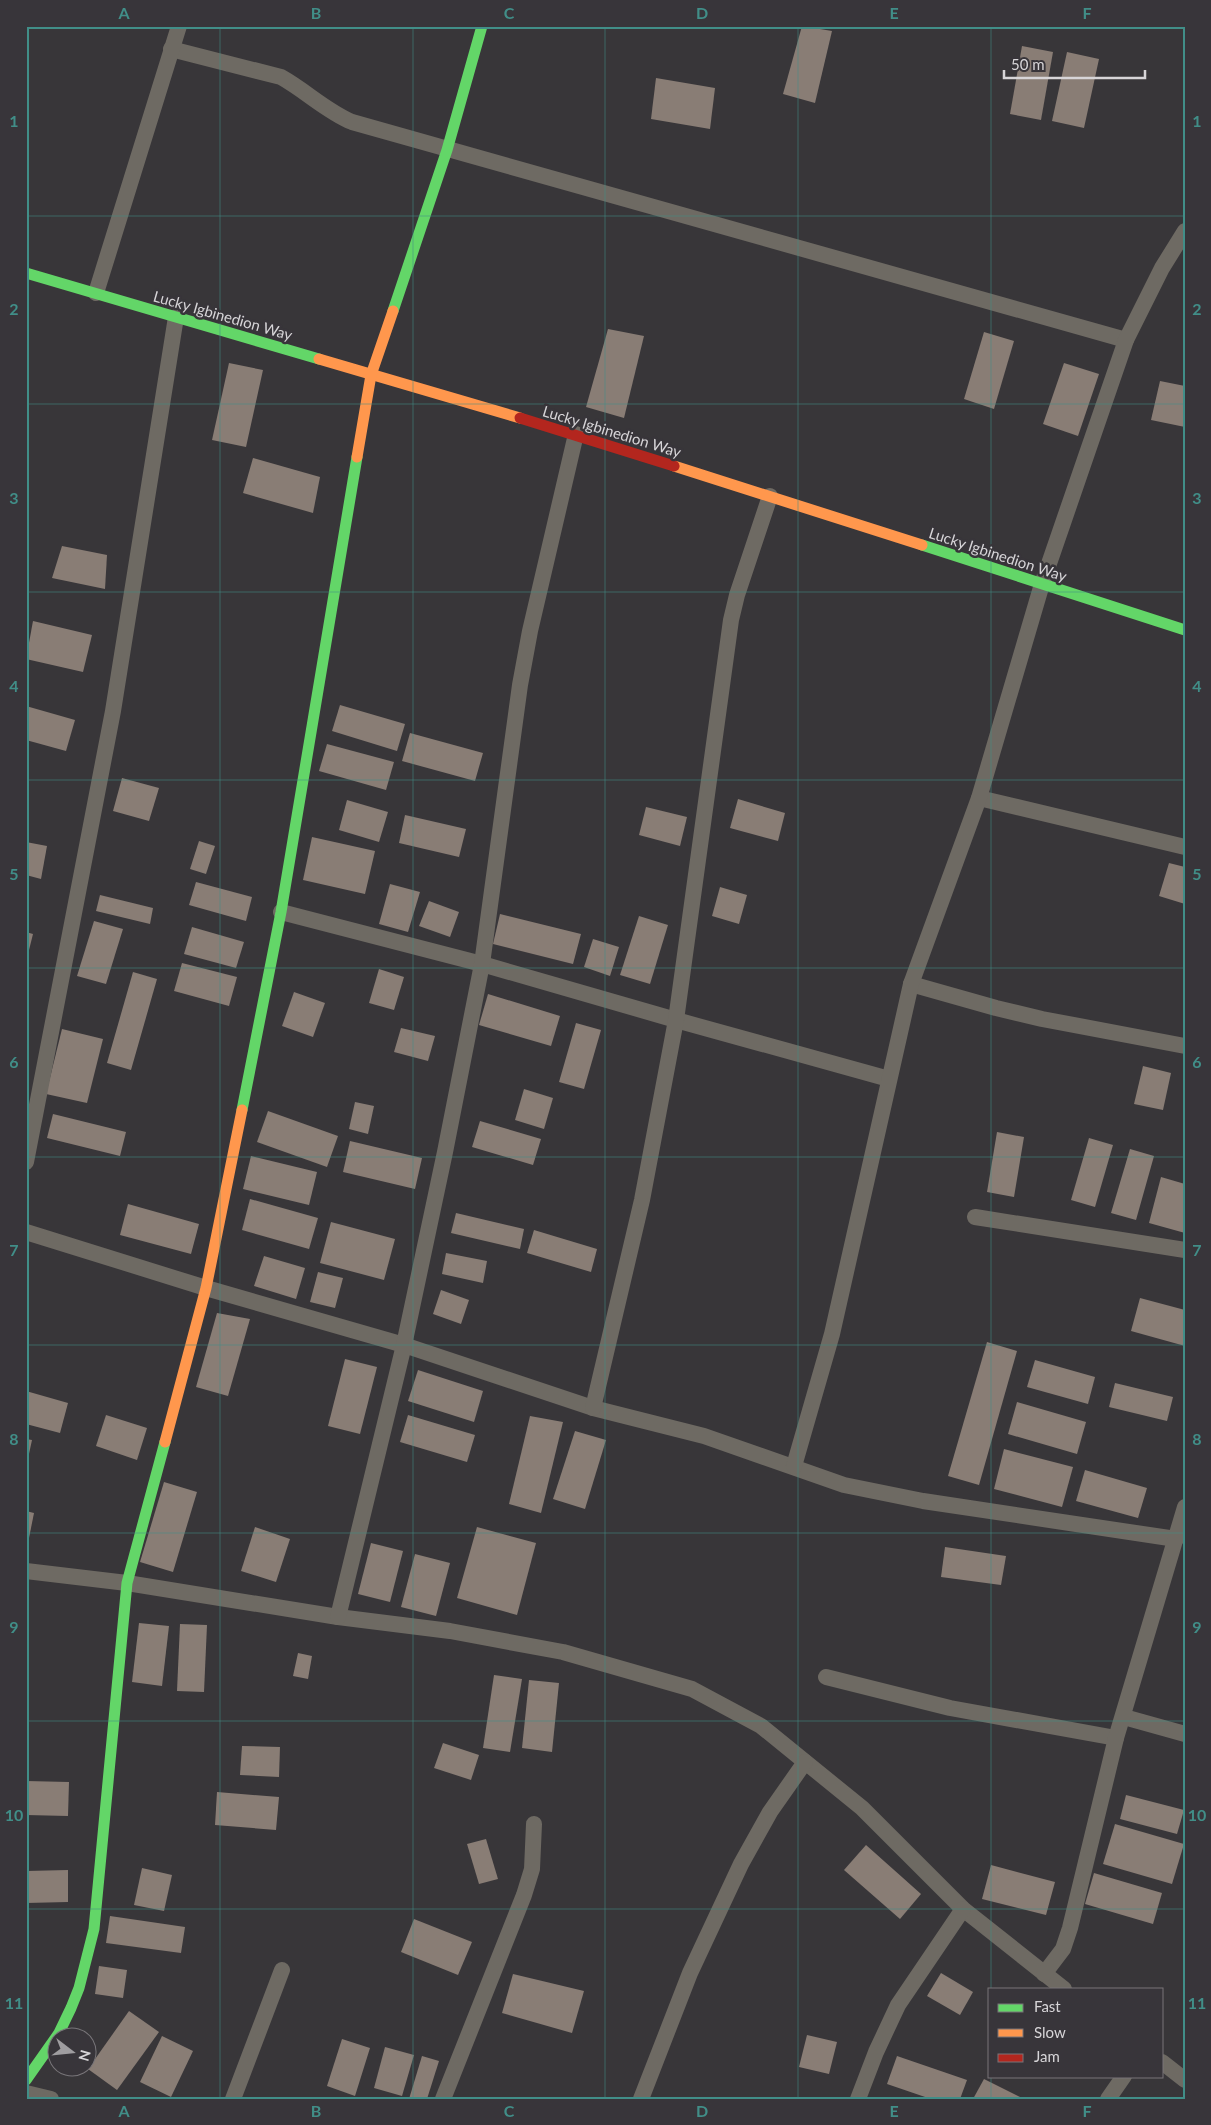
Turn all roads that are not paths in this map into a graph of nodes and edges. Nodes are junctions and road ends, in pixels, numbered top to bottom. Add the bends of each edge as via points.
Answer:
1 (179, 26) edge
2 (482, 26) edge
3 (171, 49) junction
4 (447, 150) junction
5 (1185, 231) edge
6 (26, 273) edge
7 (96, 293) junction
8 (176, 317) junction
9 (1126, 340) junction
10 (371, 375) junction
11 (576, 434) junction
12 (770, 496) junction
13 (1042, 584) junction
14 (1185, 630) edge
15 (979, 798) junction
16 (1185, 847) edge
17 (281, 912) junction
18 (482, 964) junction
19 (912, 984) junction
20 (676, 1020) junction
21 (1185, 1046) edge
22 (890, 1079) junction
23 (26, 1162) edge
24 (975, 1217) dead end
25 (26, 1232) edge
26 (1185, 1250) edge
27 (206, 1288) junction
28 (404, 1345) junction
29 (593, 1408) junction
30 (794, 1466) junction
31 (1185, 1506) edge
32 (1176, 1539) junction
33 (26, 1571) edge
34 (127, 1583) junction
35 (338, 1617) junction
36 (826, 1678) dead end
37 (1124, 1717) junction
38 (1185, 1734) edge
39 (1116, 1738) junction
40 (805, 1762) junction
41 (534, 1824) dead end
42 (963, 1909) junction
43 (282, 1970) dead end
44 (1044, 1974) junction
45 (1063, 1988) edge
46 (1164, 2064) edge
47 (1123, 2078) edge
48 (26, 2080) edge
49 (1185, 2080) edge
50 (26, 2093) edge
51 (51, 2099) edge
52 (232, 2099) edge
53 (443, 2099) edge
54 (640, 2099) edge
55 (858, 2099) edge
56 (1108, 2099) edge

1 - 3 street
2 - 4 street
3 - 4 street via 281,77 343,118
3 - 7 street
4 - 9 street
4 - 10 street
5 - 9 street via 1162,268
6 - 7 street, Lucky Igbinedion Way
7 - 8 street, Lucky Igbinedion Way
8 - 10 street, Lucky Igbinedion Way
8 - 23 street via 113,711
9 - 13 street
10 - 11 street, Lucky Igbinedion Way
10 - 17 street
11 - 12 street, Lucky Igbinedion Way
11 - 18 street via 520,685
12 - 13 street, Lucky Igbinedion Way
12 - 20 street via 731,620
13 - 14 street, Lucky Igbinedion Way
13 - 15 street
15 - 16 street
15 - 19 street
17 - 18 street
17 - 27 street
18 - 20 street
18 - 28 street
19 - 21 street via 1042,1019
19 - 22 street
20 - 22 street
20 - 29 street via 642,1200
22 - 30 street via 832,1334
24 - 26 street
25 - 27 street
27 - 28 street
27 - 34 street
28 - 29 street
28 - 35 street
29 - 30 street via 704,1436
30 - 32 street via 844,1485 923,1501
31 - 32 street
32 - 37 street
33 - 34 street
34 - 35 street
34 - 48 street via 94,1929 71,2008 59,2033
35 - 40 street via 450,1631 564,1652 692,1689 761,1726
36 - 39 street via 950,1708
37 - 38 street
37 - 39 street
39 - 44 street via 1070,1928 1062,1949
40 - 42 street via 862,1808
40 - 54 street via 770,1812 737,1872 690,1973
41 - 53 street via 532,1869 524,1895
42 - 44 street
42 - 55 street via 898,2005
43 - 52 street
44 - 45 street
46 - 49 street
47 - 56 street
50 - 51 street

